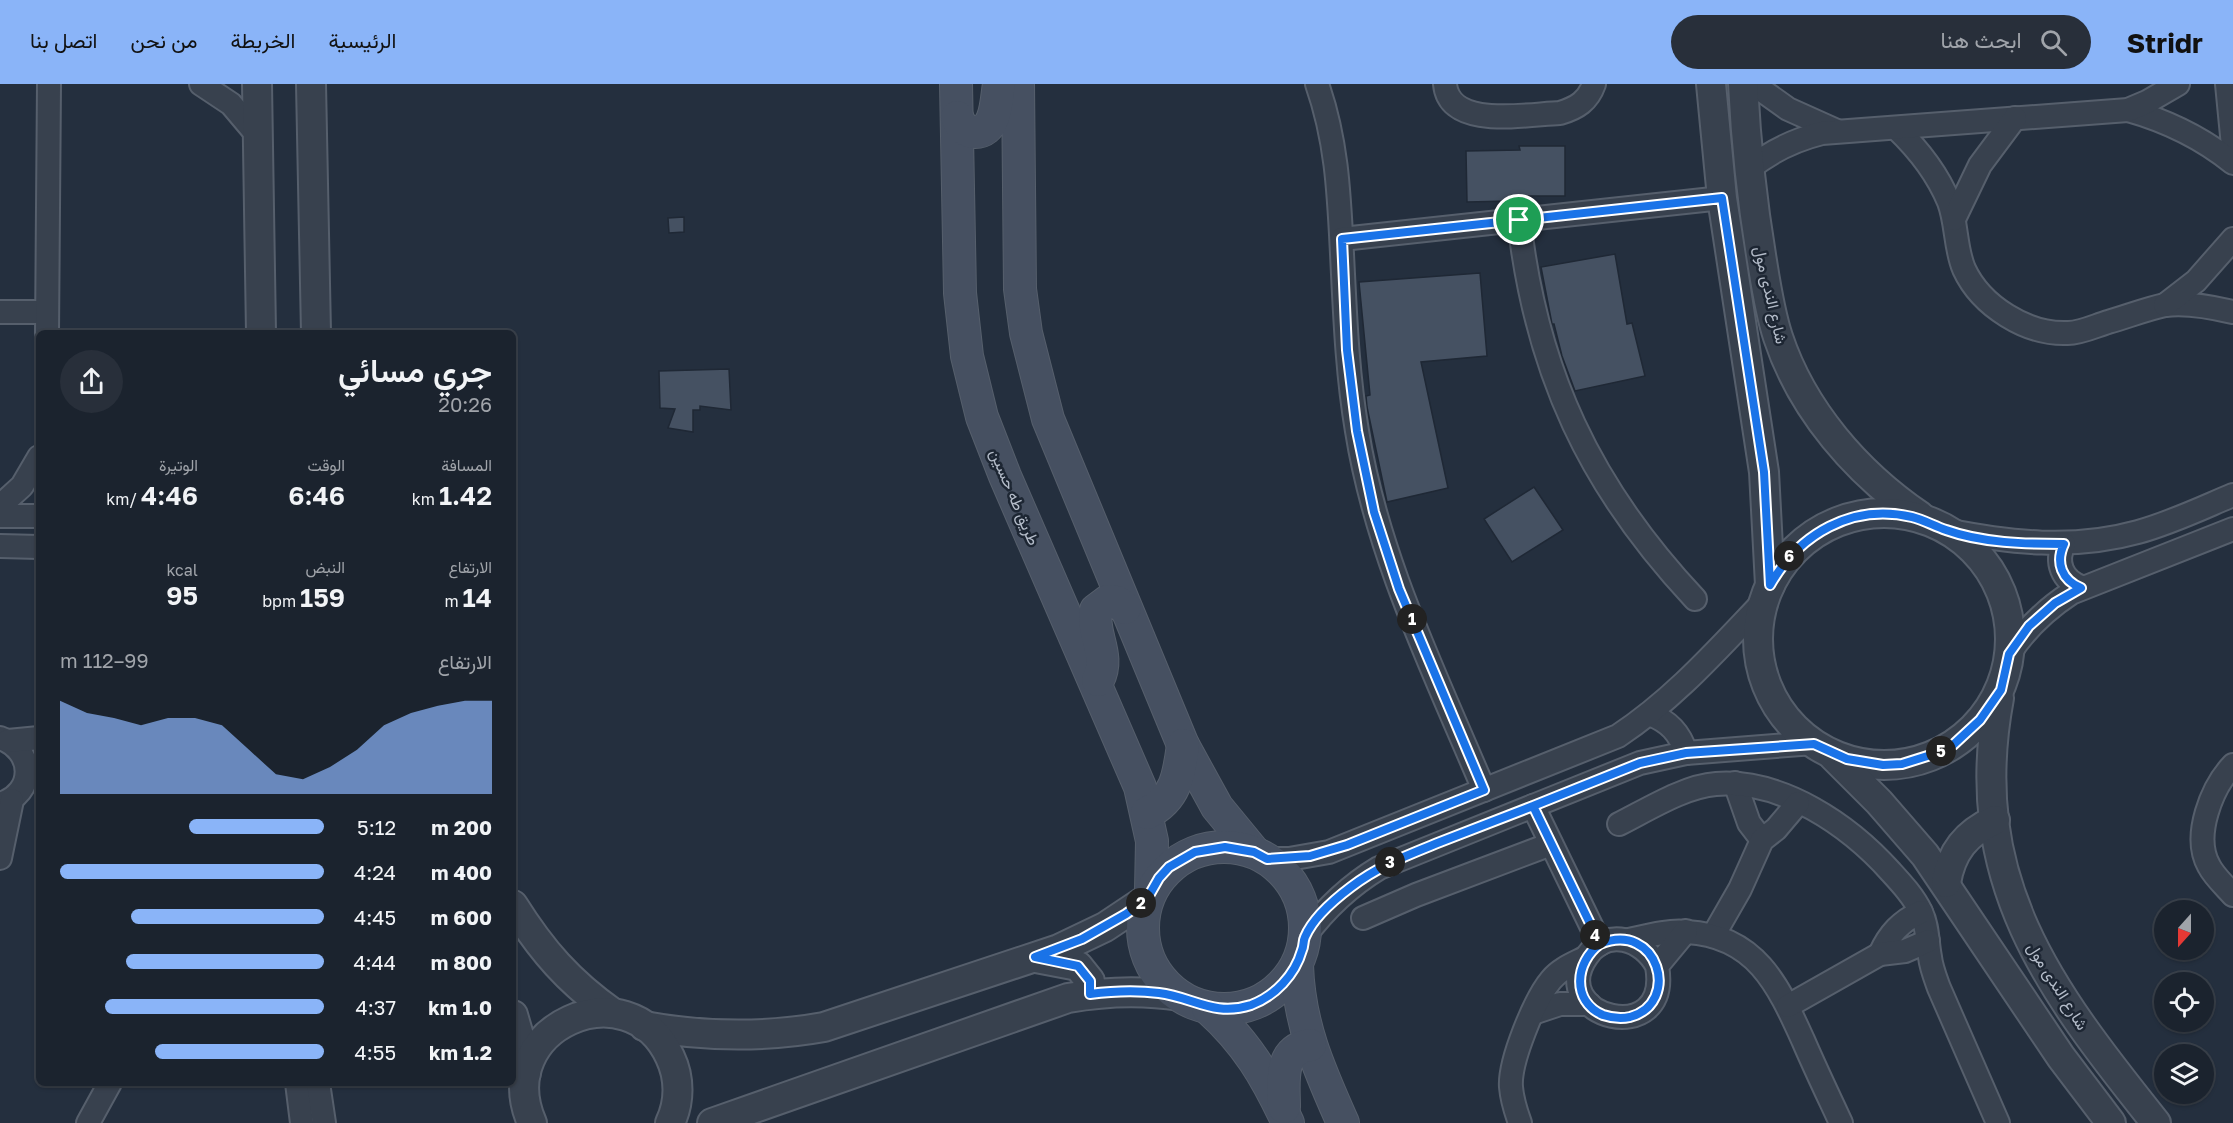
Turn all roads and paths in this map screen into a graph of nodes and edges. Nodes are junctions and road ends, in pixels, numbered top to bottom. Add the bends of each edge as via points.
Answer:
1 (49, 84) edge
2 (201, 84) edge
3 (257, 84) edge
4 (311, 84) edge
5 (956, 84) edge
6 (999, 84) edge
7 (1018, 84) edge
8 (1317, 84) edge
9 (1445, 84) edge
10 (1594, 84) edge
11 (1711, 84) edge
12 (1743, 84) edge
13 (1753, 84) edge
14 (2178, 84) edge
15 (2227, 84) edge
16 (2128, 110) junction
17 (957, 117) junction
18 (2015, 118) junction
19 (1896, 128) junction
20 (1839, 132) junction
21 (258, 136) junction
22 (2233, 146) edge
23 (2233, 164) edge
24 (1749, 169) junction
25 (1722, 198) junction
26 (1954, 219) junction
27 (1519, 220) junction
28 (1342, 239) junction
29 (2233, 239) edge
30 (2165, 305) junction
31 (0, 312) edge
32 (2233, 312) edge
33 (47, 322) edge
34 (261, 330) edge
35 (316, 330) edge
36 (36, 462) edge
37 (2233, 495) edge
38 (0, 506) edge
39 (0, 516) edge
40 (36, 516) edge
41 (1937, 526) junction
42 (2233, 529) edge
43 (2064, 544) junction
44 (0, 546) edge
45 (36, 547) edge
46 (2081, 588) junction
47 (1766, 593) junction
48 (1695, 599) dead end
49 (1125, 608) junction
50 (2009, 654) junction
51 (1095, 684) junction
52 (2001, 690) junction
53 (1649, 714) junction
54 (36, 738) edge
55 (4, 739) edge
56 (1183, 745) junction
57 (1822, 748) junction
58 (1686, 753) junction
59 (2233, 765) edge
60 (1735, 783) junction
61 (1484, 790) junction
62 (19, 792) edge
63 (1798, 803) junction
64 (1533, 806) junction
65 (1147, 813) junction
66 (1995, 820) junction
67 (1619, 824) dead end
68 (1390, 828) junction
69 (1762, 840) junction
70 (1551, 844) junction
71 (1261, 856) junction
72 (1402, 857) junction
73 (0, 858) edge
74 (1946, 883) junction
75 (1149, 895) junction
76 (2233, 895) edge
77 (516, 909) edge
78 (1921, 912) junction
79 (1363, 918) dead end
80 (1686, 932) junction
81 (1713, 936) junction
82 (1629, 940) junction
83 (1928, 941) junction
84 (1301, 951) junction
85 (1592, 951) junction
86 (1880, 954) junction
87 (1035, 957) junction
88 (1657, 966) junction
89 (1090, 994) junction
90 (1194, 1002) junction
91 (1589, 1004) junction
92 (1788, 1006) junction
93 (613, 1013) junction
94 (1533, 1013) junction
95 (516, 1025) edge
96 (644, 1026) junction
97 (1310, 1045) junction
98 (2114, 1070) junction
99 (525, 1073) junction
100 (108, 1086) edge
101 (297, 1086) edge
102 (318, 1086) edge
103 (2088, 1092) junction
104 (1286, 1119) edge
105 (529, 1120) edge
106 (88, 1123) edge
107 (302, 1123) edge
108 (324, 1123) edge
109 (670, 1123) edge
110 (712, 1123) edge
111 (1343, 1123) edge
112 (1520, 1123) edge
113 (1841, 1123) edge
114 (1998, 1123) edge
115 (2111, 1123) edge
116 (2156, 1123) edge

1 - 33 street
2 - 21 street via 231,104
3 - 21 street
4 - 35 street
5 - 17 main road, طريق طه حسين
6 - 17 main road via 988,127 970,131
7 - 49 main road via 1020,289 1026,333 1047,419
8 - 28 street via 1337,158
9 - 10 street via 1453,104 1479,115 1560,113 1589,96
11 - 25 street, شارع الندى مول
12 - 24 street, شارع الندى مول
13 - 20 street via 1788,109
14 - 16 street
15 - 22 street
16 - 18 street
16 - 23 street via 2174,125
17 - 51 main road, طريق طه حسين via 960,293 967,356 982,417
18 - 19 street
18 - 26 street via 1980,165
19 - 20 street
19 - 26 street via 1932,169
20 - 24 street via 1790,142
21 - 34 street
24 - 41 street, شارع الندى مول via 1777,336 1794,374 1819,417 1858,465 1880,486
25 - 27 street
25 - 47 street, شارع الندى مول via 1764,472
26 - 30 street via 1964,267 1972,281 1994,306 2022,323 2070,333
27 - 28 street
27 - 48 street via 1540,334 1578,434 1621,509
28 - 61 street via 1347,350 1357,431 1374,512 1399,589
29 - 30 street via 2203,274
30 - 32 street
31 - 33 street
36 - 38 street via 22,486
37 - 43 street via 2139,532
39 - 40 street
41 - 43 street via 2001,541
41 - 47 street via 1893,514 1837,522 1791,554
41 - 50 street, شارع الندى مول via 1975,553 1996,583 2008,618
42 - 46 street
43 - 46 street via 2059,559 2063,574
44 - 45 street
46 - 50 street via 2041,614
47 - 53 street via 1687,682
47 - 57 street via 1758,636 1761,670 1781,712
49 - 51 main road via 1108,601 1096,610 1104,661
49 - 56 main road
50 - 52 street, شارع الندى مول
51 - 65 main road, طريق طه حسين via 1130,761
52 - 57 street via 1967,733 1928,757 1883,765
52 - 66 street, شارع الندى مول via 1990,771
53 - 58 street via 1673,728
53 - 61 street via 1618,736
54 - 55 street
55 - 62 street via 16,747 26,764
56 - 65 main road via 1175,787 1162,804
56 - 71 main road via 1217,807
57 - 58 street
57 - 74 street via 1879,802
58 - 64 street via 1640,763
59 - 76 street via 2210,800 2204,832 2208,865
60 - 63 street
60 - 67 street via 1702,786
60 - 69 street via 1749,823
61 - 68 street
62 - 73 street
63 - 69 street
63 - 78 street via 1843,827 1863,843 1903,885
64 - 70 street
64 - 72 street
65 - 75 main road, طريق طه حسين via 1152,841
66 - 74 street via 1960,844
66 - 98 street, شارع الندى مول via 2009,893 2024,931 2043,968
68 - 71 street via 1329,852 1299,857
68 - 72 street
69 - 81 street
70 - 79 street
70 - 85 street
71 - 75 main road via 1225,847 1195,852 1169,867
71 - 84 main road via 1289,879 1297,892 1305,921
72 - 84 street via 1350,887 1318,918
74 - 103 street
75 - 87 street via 1090,935
75 - 90 main road via 1142,930 1144,946 1157,975
77 - 93 street via 550,958 581,991
78 - 83 street
78 - 86 street via 1900,924
80 - 81 street
80 - 82 street
80 - 88 street
81 - 92 street via 1746,951 1762,966
82 - 85 street via 1609,940
82 - 88 street via 1646,949
83 - 86 street via 1905,951
83 - 114 street via 1939,988
84 - 90 main road via 1278,989 1253,1004 1223,1009
84 - 97 main road via 1300,1004
85 - 91 street via 1579,977
85 - 94 street via 1552,979 1540,994
86 - 92 street
87 - 89 street via 1078,966 1090,981
87 - 96 street via 824,1027 734,1036
88 - 91 street via 1656,995 1634,1016 1605,1016
89 - 90 street via 1136,991
89 - 110 street via 1047,1004
90 - 104 main road via 1249,1050
91 - 94 street via 1560,1004
92 - 113 street
93 - 96 street
93 - 99 street via 580,1015 558,1026 539,1043
94 - 112 street via 1520,1044 1511,1086
95 - 99 street
96 - 109 street via 667,1050 674,1065 678,1098
97 - 104 main road via 1294,1050 1286,1060
97 - 111 main road
98 - 103 street
98 - 116 street, شارع الندى مول
99 - 105 street via 524,1100
100 - 106 street
101 - 107 street
102 - 108 street
103 - 115 street

